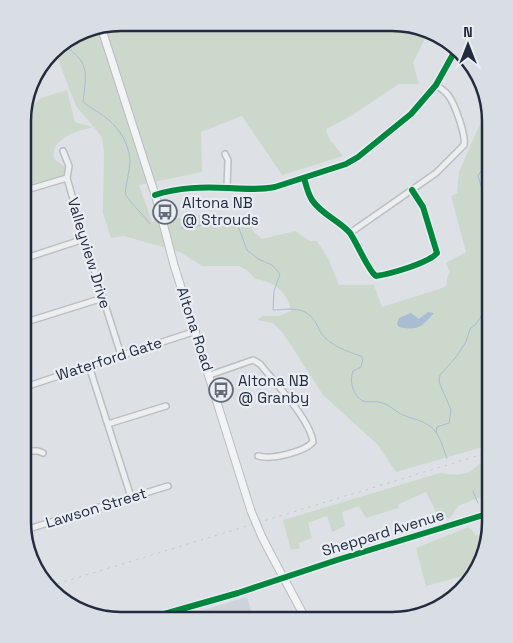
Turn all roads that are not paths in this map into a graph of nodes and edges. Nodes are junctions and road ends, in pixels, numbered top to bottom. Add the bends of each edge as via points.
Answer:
1 (103, 33) edge
2 (444, 70) edge
3 (436, 84) junction
4 (63, 151) dead end
5 (225, 154) dead end
6 (67, 178) junction
7 (304, 178) junction
8 (227, 188) junction
9 (31, 189) edge
10 (412, 190) junction
11 (155, 195) junction
12 (350, 233) junction
13 (84, 239) junction
14 (31, 256) edge
15 (103, 298) junction
16 (31, 320) edge
17 (196, 331) junction
18 (121, 355) junction
19 (89, 366) junction
20 (210, 375) junction
21 (31, 384) edge
22 (166, 406) dead end
23 (108, 424) junction
24 (31, 451) edge
25 (43, 453) dead end
26 (258, 456) dead end
27 (168, 486) dead end
28 (131, 497) junction
29 (482, 516) edge
30 (32, 528) edge
31 (283, 578) junction
32 (171, 612) edge
33 (302, 612) edge

1 - 11 main road, Altona Road
2 - 3 street
3 - 7 street via 411,114 358,158
3 - 10 street via 447,92 452,101 465,141 436,173
4 - 6 street, Valleyview Drive via 69,166
5 - 8 street via 228,160
6 - 9 street
6 - 13 street, Valleyview Drive
7 - 8 street via 262,190
7 - 12 street via 318,208
8 - 11 street via 176,189
10 - 12 street
10 - 12 street via 423,207 437,253 435,256 376,276 370,271
11 - 17 main road, Altona Road
13 - 14 street
13 - 15 street, Valleyview Drive
15 - 16 street
15 - 18 street, Valleyview Drive
17 - 18 street, Waterford Gate
17 - 20 main road, Altona Road
18 - 19 street, Waterford Gate
19 - 21 street, Waterford Gate
19 - 23 street
20 - 26 street via 253,360 260,364 312,434 313,442 308,447 276,457
20 - 31 main road, Altona Road, bridge via 252,511
22 - 23 street
23 - 28 street
24 - 25 street
27 - 28 street, Lawson Street
28 - 30 street, Lawson Street
29 - 31 street, Sheppard Avenue
31 - 32 street, Sheppard Avenue
31 - 33 main road, Altona Road

